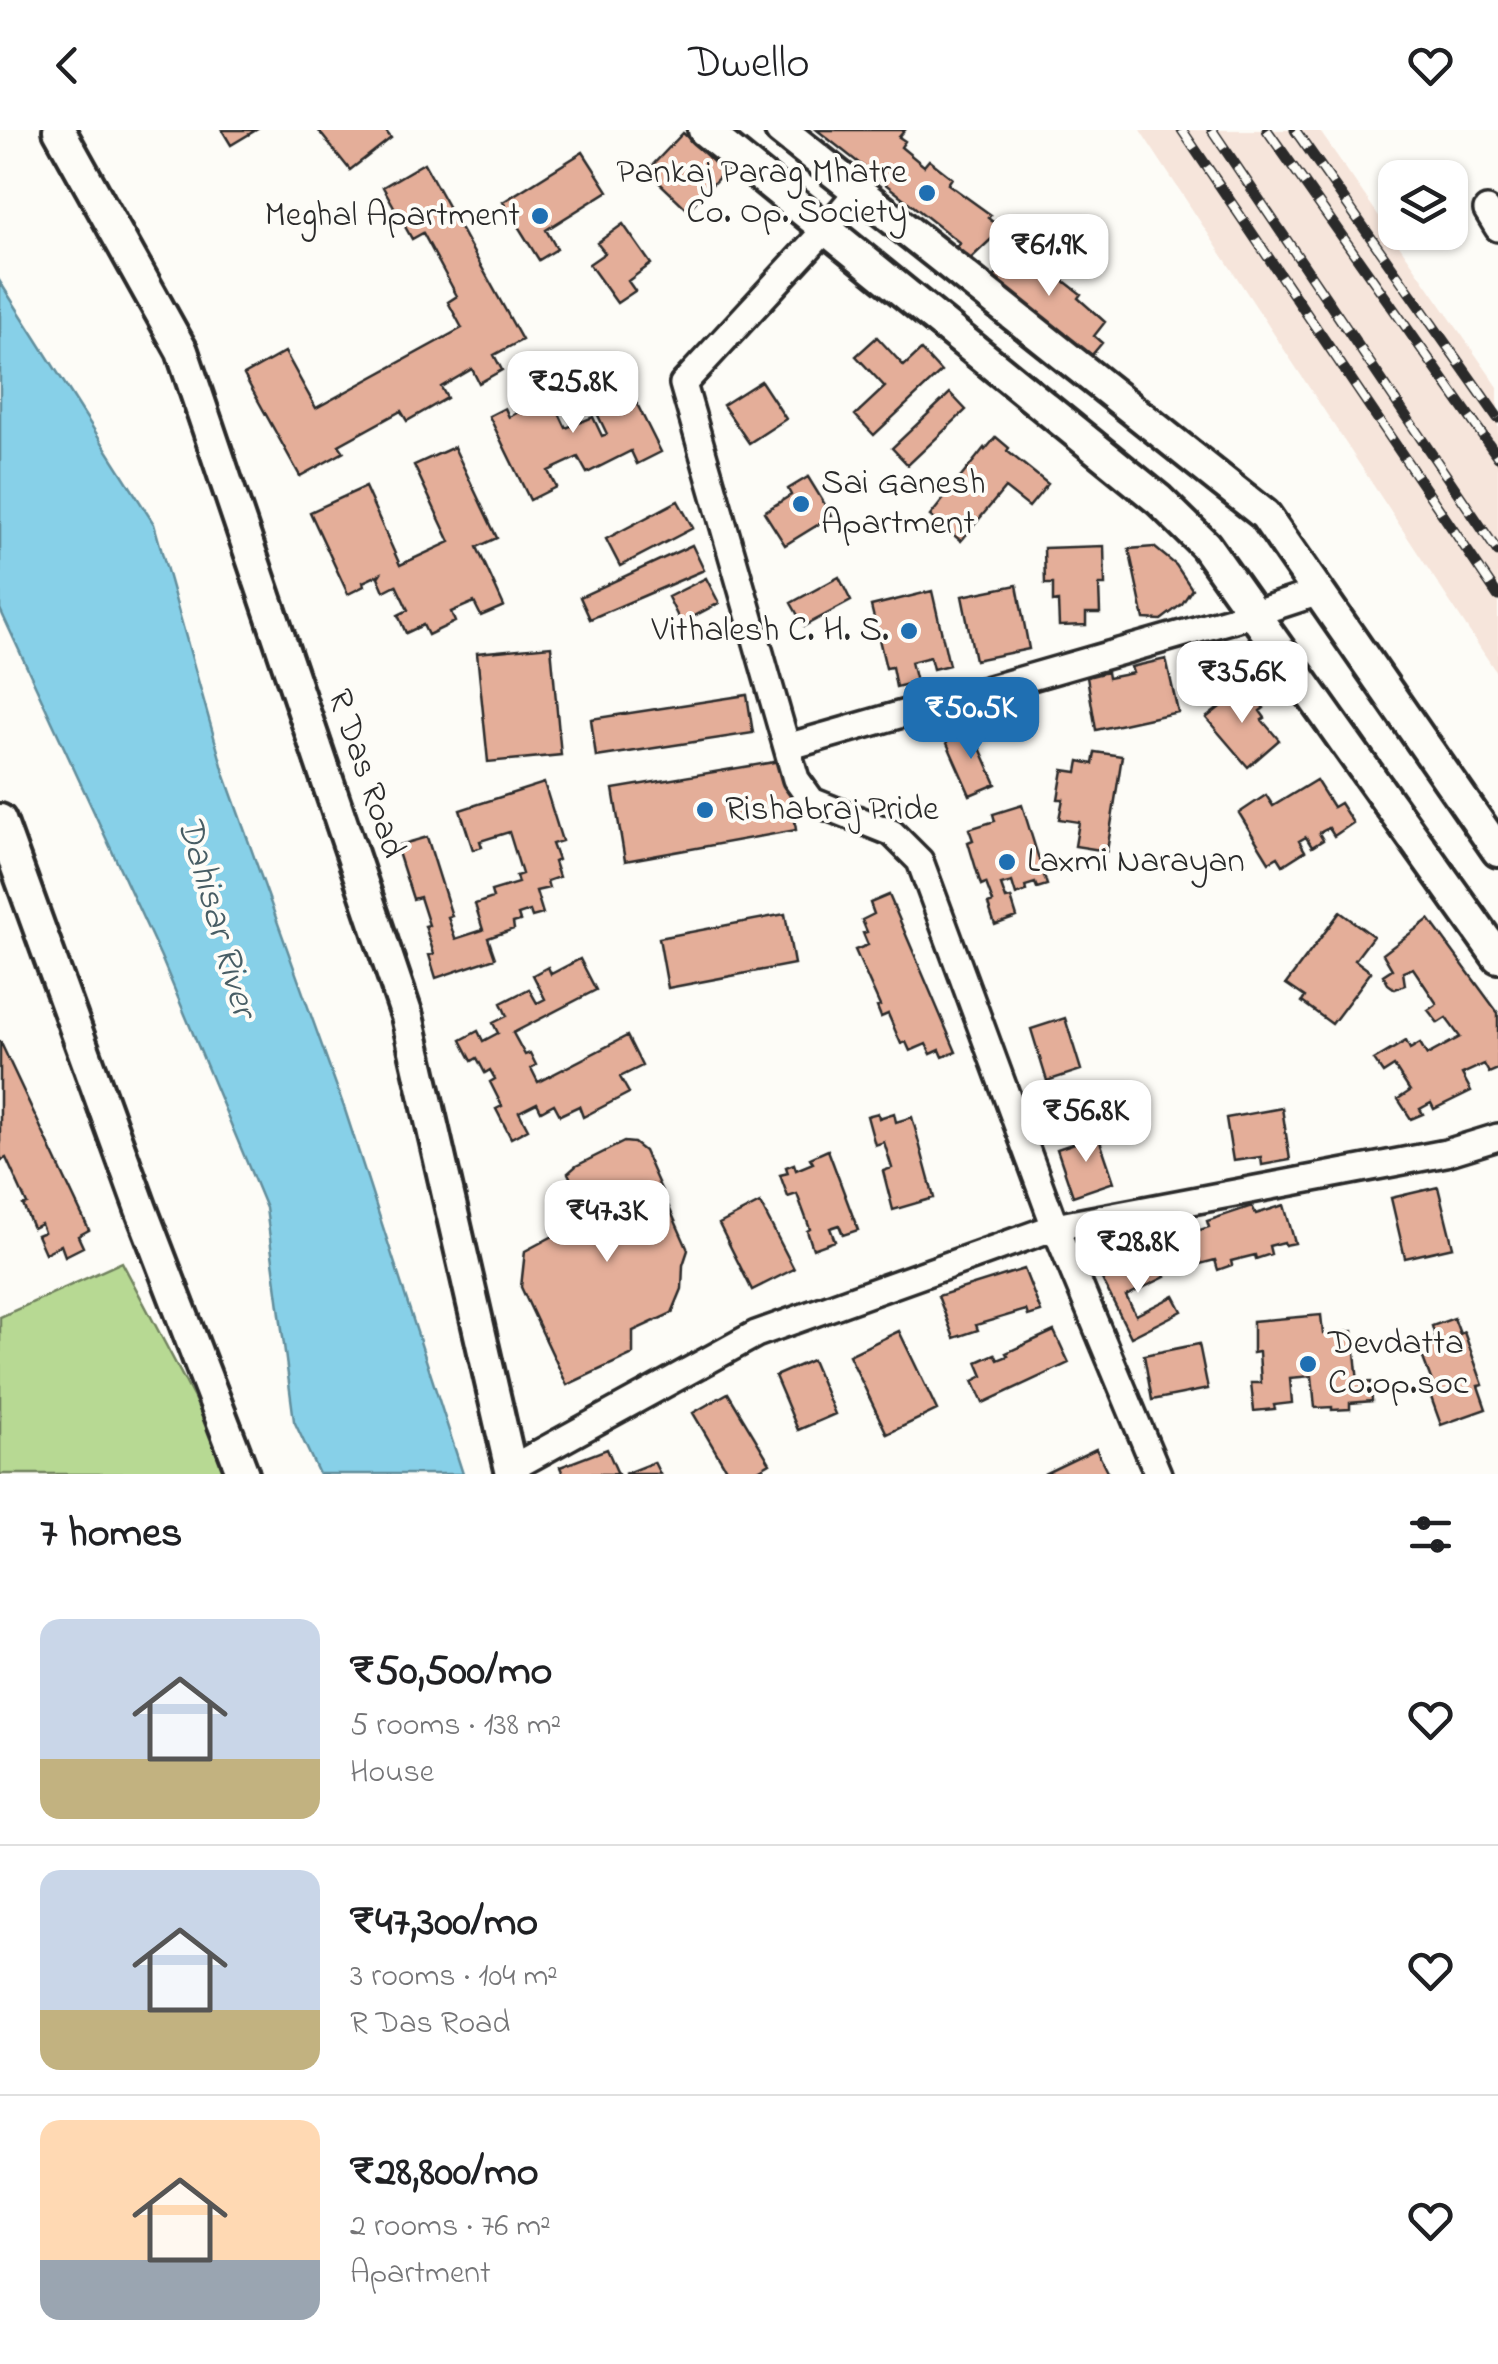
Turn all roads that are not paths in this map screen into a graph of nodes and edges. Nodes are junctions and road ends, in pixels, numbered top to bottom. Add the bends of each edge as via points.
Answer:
1 (59, 130) edge
2 (704, 130) edge
3 (781, 130) edge
4 (858, 191) junction
5 (826, 229) junction
6 (1319, 592) junction
7 (1256, 614) junction
8 (787, 747) junction
9 (0, 820) edge
10 (1498, 850) edge
11 (7, 862) edge
12 (1498, 958) edge
13 (1498, 1137) edge
14 (1054, 1227) junction
15 (511, 1472) edge
16 (243, 1474) edge
17 (1158, 1474) edge

1 - 15 street, R Das Road via 182,351 407,1016
2 - 5 street
3 - 4 street
4 - 5 street
4 - 6 street via 1266,515
5 - 7 street via 1159,500 1205,545
5 - 8 street via 683,384
6 - 7 street
6 - 10 street
7 - 8 street
7 - 12 street
8 - 14 street via 796,779 812,801 892,833 920,861
9 - 11 street
11 - 16 street
13 - 14 street
14 - 15 street via 756,1334
14 - 17 street

